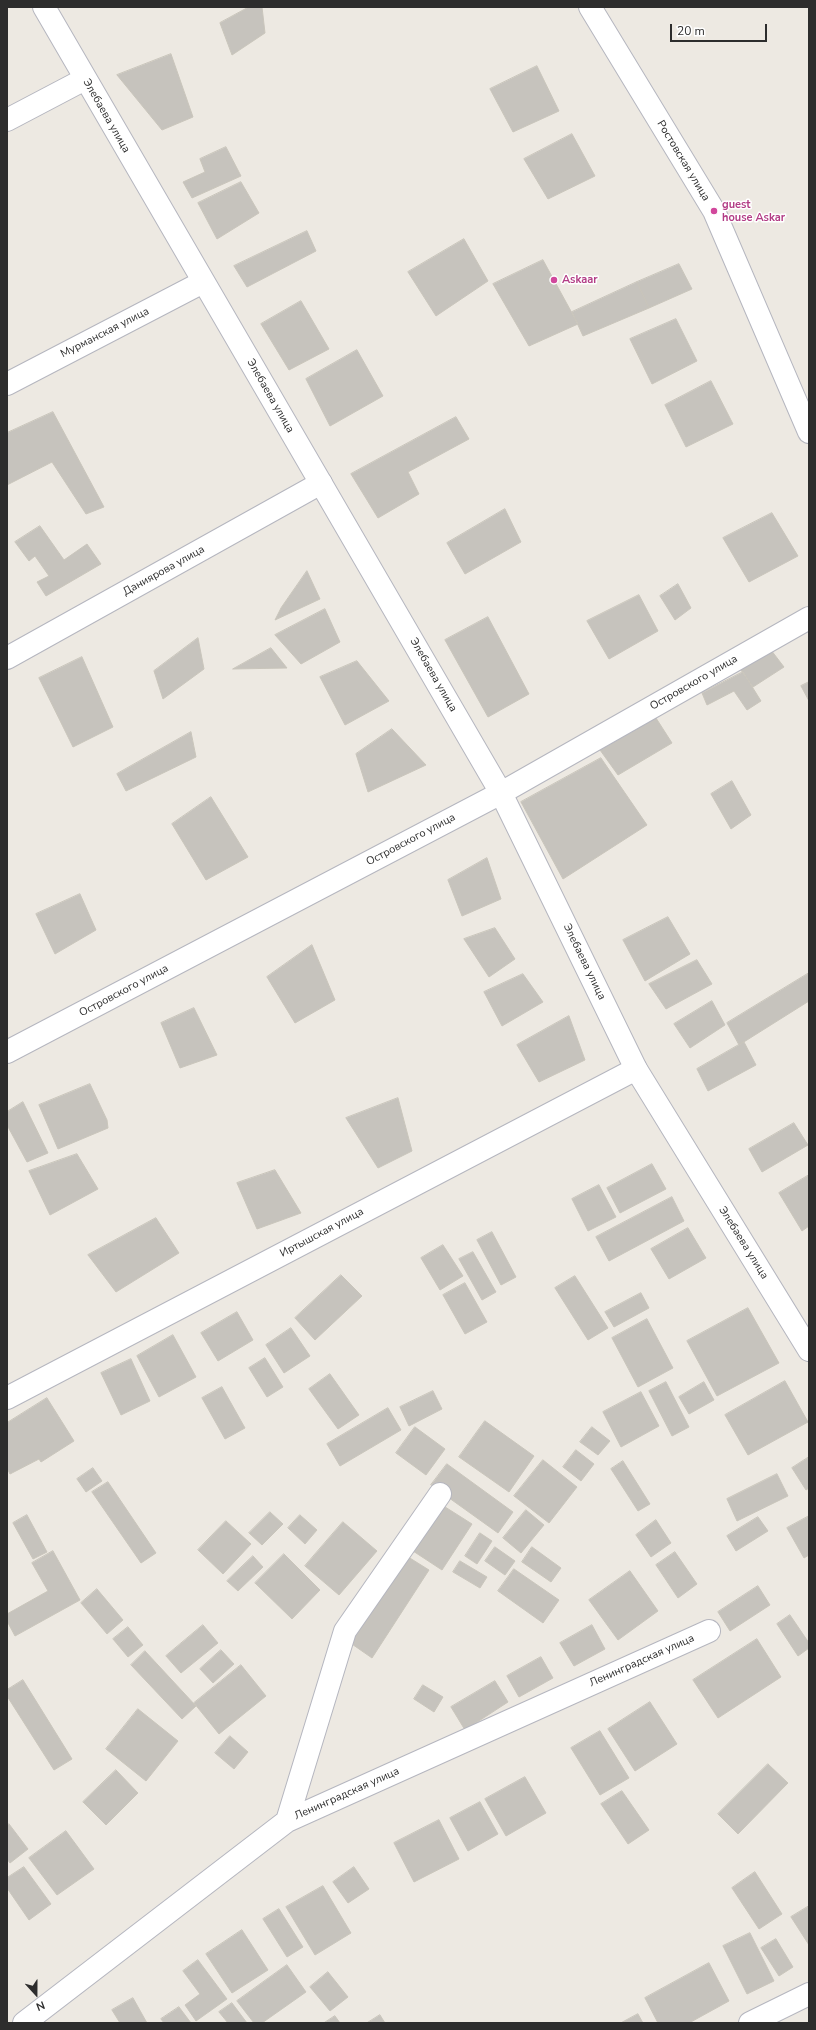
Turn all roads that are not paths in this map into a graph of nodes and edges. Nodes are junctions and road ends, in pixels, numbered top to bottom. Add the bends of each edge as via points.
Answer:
1 (44, 7) edge
2 (590, 7) edge
3 (85, 79) junction
4 (7, 120) edge
5 (203, 282) junction
6 (7, 384) edge
7 (809, 432) edge
8 (321, 483) junction
9 (809, 618) edge
10 (7, 658) edge
11 (501, 793) junction
12 (7, 1052) edge
13 (636, 1069) junction
14 (809, 1350) edge
15 (7, 1398) edge
16 (440, 1494) dead end
17 (709, 1631) dead end
18 (287, 1821) junction
19 (809, 1994) edge
20 (24, 2023) edge
21 (750, 2023) edge

1 - 3 street, Элебаева улица
2 - 7 street, Ростовская улица via 714,211
3 - 4 street
3 - 5 street, Элебаева улица
5 - 6 street, Мурманская улица
5 - 8 street, Элебаева улица
8 - 10 street, Даниярова улица
8 - 11 street, Элебаева улица
9 - 11 street, Островского улица
11 - 12 street, Островского улица
11 - 13 street, Элебаева улица
13 - 14 street, Элебаева улица
13 - 15 street, Иртышская улица
16 - 18 street via 345,1631
17 - 18 street, Ленинградская улица
18 - 20 street, Ленинградская улица
19 - 21 street

